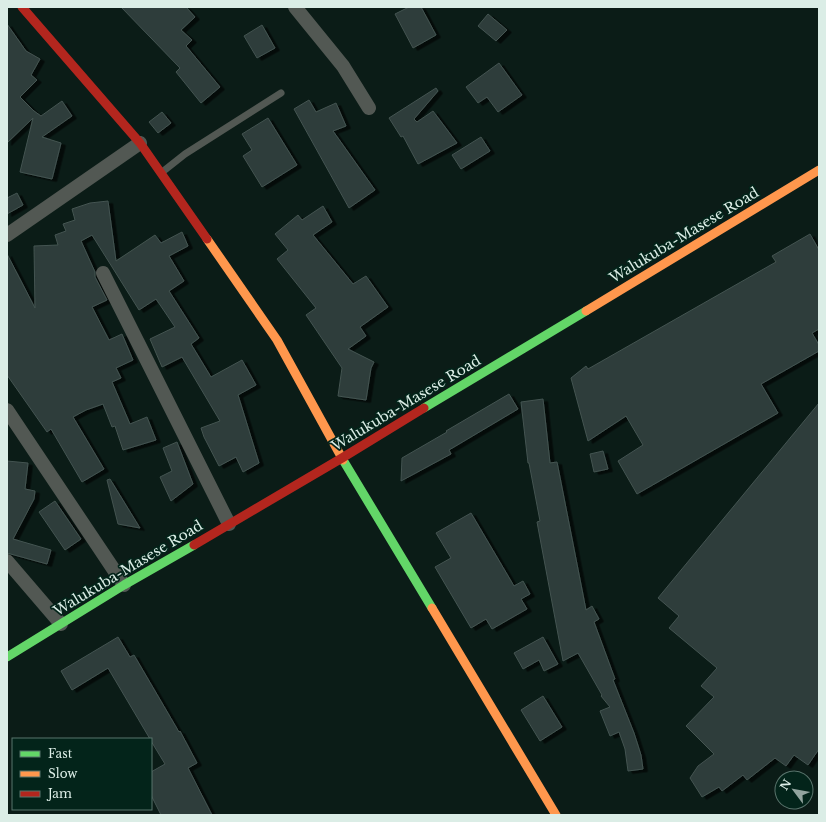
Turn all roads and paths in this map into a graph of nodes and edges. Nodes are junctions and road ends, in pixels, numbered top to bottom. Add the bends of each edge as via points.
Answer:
1 (22, 7) edge
2 (295, 7) edge
3 (281, 93) dead end
4 (369, 108) dead end
5 (140, 143) junction
6 (819, 170) edge
7 (161, 173) junction
8 (7, 235) edge
9 (103, 273) dead end
10 (7, 410) edge
11 (342, 458) junction
12 (229, 524) junction
13 (7, 561) edge
14 (124, 585) junction
15 (61, 624) junction
16 (7, 657) edge
17 (556, 815) edge

1 - 5 street
2 - 4 street via 343,66
3 - 7 lane via 185,154
5 - 7 street
5 - 8 street
6 - 11 street, Walukuba-Masese Road
7 - 11 street via 277,340
9 - 12 street
10 - 14 street
11 - 12 street, Walukuba-Masese Road
11 - 17 street
12 - 14 street, Walukuba-Masese Road
13 - 15 street
14 - 15 street, Walukuba-Masese Road
15 - 16 street, Walukuba-Masese Road

